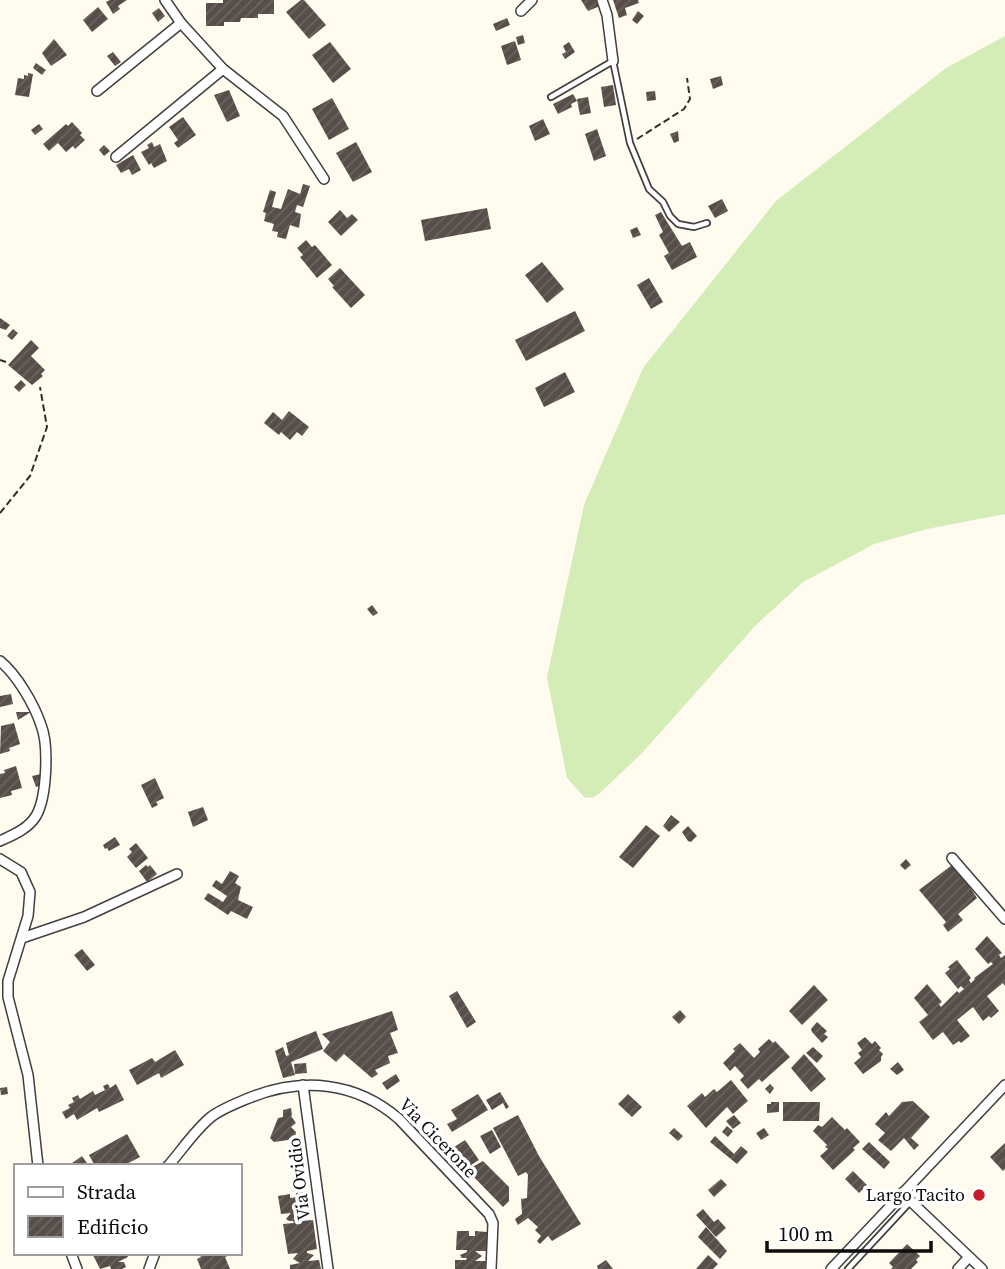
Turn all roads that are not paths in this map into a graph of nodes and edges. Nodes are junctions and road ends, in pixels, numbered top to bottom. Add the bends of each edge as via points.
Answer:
1 (165, 0) edge
2 (532, 0) edge
3 (601, 0) edge
4 (521, 11) dead end
5 (181, 23) junction
6 (613, 61) junction
7 (223, 69) junction
8 (97, 91) dead end
9 (551, 97) dead end
10 (116, 157) dead end
11 (324, 179) dead end
12 (707, 223) dead end
13 (0, 661) edge
14 (0, 841) edge
15 (952, 858) dead end
16 (0, 859) edge
17 (177, 874) dead end
18 (1005, 919) edge
19 (22, 938) junction
20 (303, 1085) junction
21 (1005, 1085) edge
22 (38, 1164) edge
23 (170, 1164) edge
24 (902, 1193) junction
25 (911, 1202) junction
26 (969, 1256) junction
27 (328, 1269) edge
28 (491, 1269) edge
29 (831, 1269) edge
30 (848, 1269) edge
31 (958, 1269) edge
32 (982, 1269) edge

1 - 5 street
2 - 4 street
3 - 6 street
5 - 7 street
5 - 8 street
6 - 9 lane
6 - 12 lane via 630,143 649,189 678,224 694,227
7 - 10 street
7 - 11 street via 283,116
13 - 14 street via 17,678 41,723 44,766 42,802 35,817
15 - 18 street
16 - 19 street via 27,881 28,916
17 - 19 street via 85,917
19 - 22 street via 8,981 8,997 29,1075
20 - 23 street, Via Cicerone via 256,1096 211,1116
20 - 27 street, Via Ovidio
20 - 28 street, Via Cicerone via 350,1090 385,1106 399,1119 489,1214
21 - 24 street
24 - 25 street
24 - 29 street
25 - 26 street
25 - 30 lane
26 - 31 street
26 - 32 street

